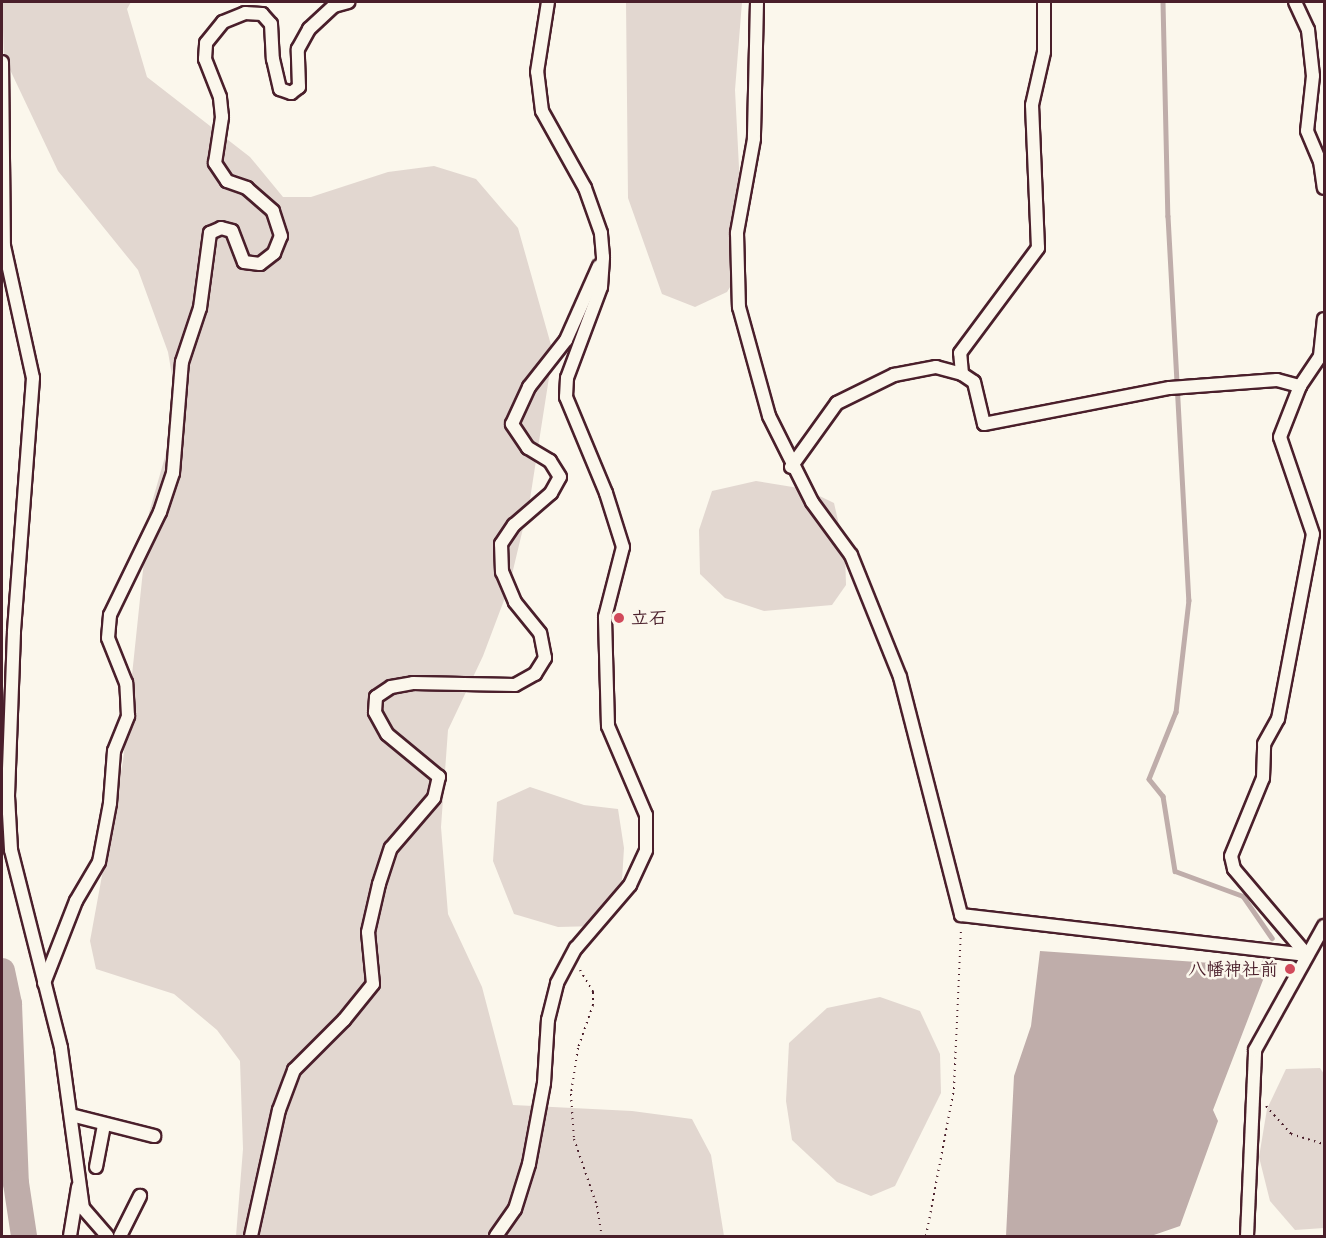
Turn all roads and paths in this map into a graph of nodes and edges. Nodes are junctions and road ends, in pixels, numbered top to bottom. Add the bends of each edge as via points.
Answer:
1 (348, 2) edge
2 (548, 2) edge
3 (757, 2) edge
4 (1044, 2) edge
5 (1295, 2) edge
6 (2, 62) edge
7 (1324, 188) edge
8 (603, 257) junction
9 (1324, 319) edge
10 (962, 374) junction
11 (1300, 386) junction
12 (791, 467) junction
13 (961, 915) junction
14 (1324, 926) edge
15 (1307, 955) junction
16 (569, 960) junction
17 (44, 983) junction
18 (1251, 1093) junction
19 (71, 1115) junction
20 (104, 1125) junction
21 (154, 1136) dead end
22 (1324, 1144) edge
23 (96, 1167) dead end
24 (80, 1180) junction
25 (140, 1196) dead end
26 (70, 1236) edge
27 (107, 1236) edge
28 (120, 1236) edge
29 (251, 1236) edge
30 (496, 1236) edge
31 (602, 1236) edge
32 (926, 1236) edge
33 (1247, 1236) edge

1 - 17 street via 334,6 309,29 298,49 298,87 291,93 280,89 270,24 262,14 245,13 223,22 206,43 205,59 221,107 215,163 227,181 247,188 273,211 281,236 274,253 260,264 244,262 232,231 221,228 210,233 200,308 182,362 173,472 160,512 110,615 108,638 126,683 128,716 114,751 99,862 76,901
2 - 8 street via 537,72 542,111 585,188 601,232
3 - 12 street via 754,139 737,233 739,307 769,417
4 - 10 street via 1044,52 1032,105 1038,248 960,353
5 - 7 street via 1308,30 1313,76 1307,131 1320,161
6 - 17 street via 4,246 33,378 14,632 8,796 11,850
8 - 16 street via 601,287 567,378 566,397 606,493 623,547 605,617 608,726 646,815 646,850 630,885
8 - 29 street via 566,340 529,387 512,424 528,448 550,460 560,477 551,493 514,525 501,544 502,572 515,602 540,633 545,658 535,674 515,685 413,683 391,687 375,696 375,712 387,734 439,777 434,798 391,848 379,884 368,932 373,984 294,1070 279,1110
9 - 11 street via 1320,356
10 - 11 street via 974,382 984,424 1170,388 1277,380
10 - 12 street via 936,367 894,375 837,403
11 - 15 street via 1280,437 1313,534 1278,719 1264,744 1263,778 1231,856 1234,869
12 - 13 street via 852,555 900,676
13 - 15 street
13 - 32 path via 954,1089
14 - 15 street
15 - 18 street via 1256,1050
16 - 30 street via 557,983 548,1020 544,1083 529,1164 515,1209
16 - 31 path via 587,977 593,992 571,1094 574,1139 597,1206
17 - 19 street via 61,1048
18 - 22 path via 1291,1134
18 - 33 street
19 - 20 street
19 - 24 street
20 - 21 street
20 - 23 street
24 - 26 street
24 - 27 street via 84,1208
25 - 28 street

